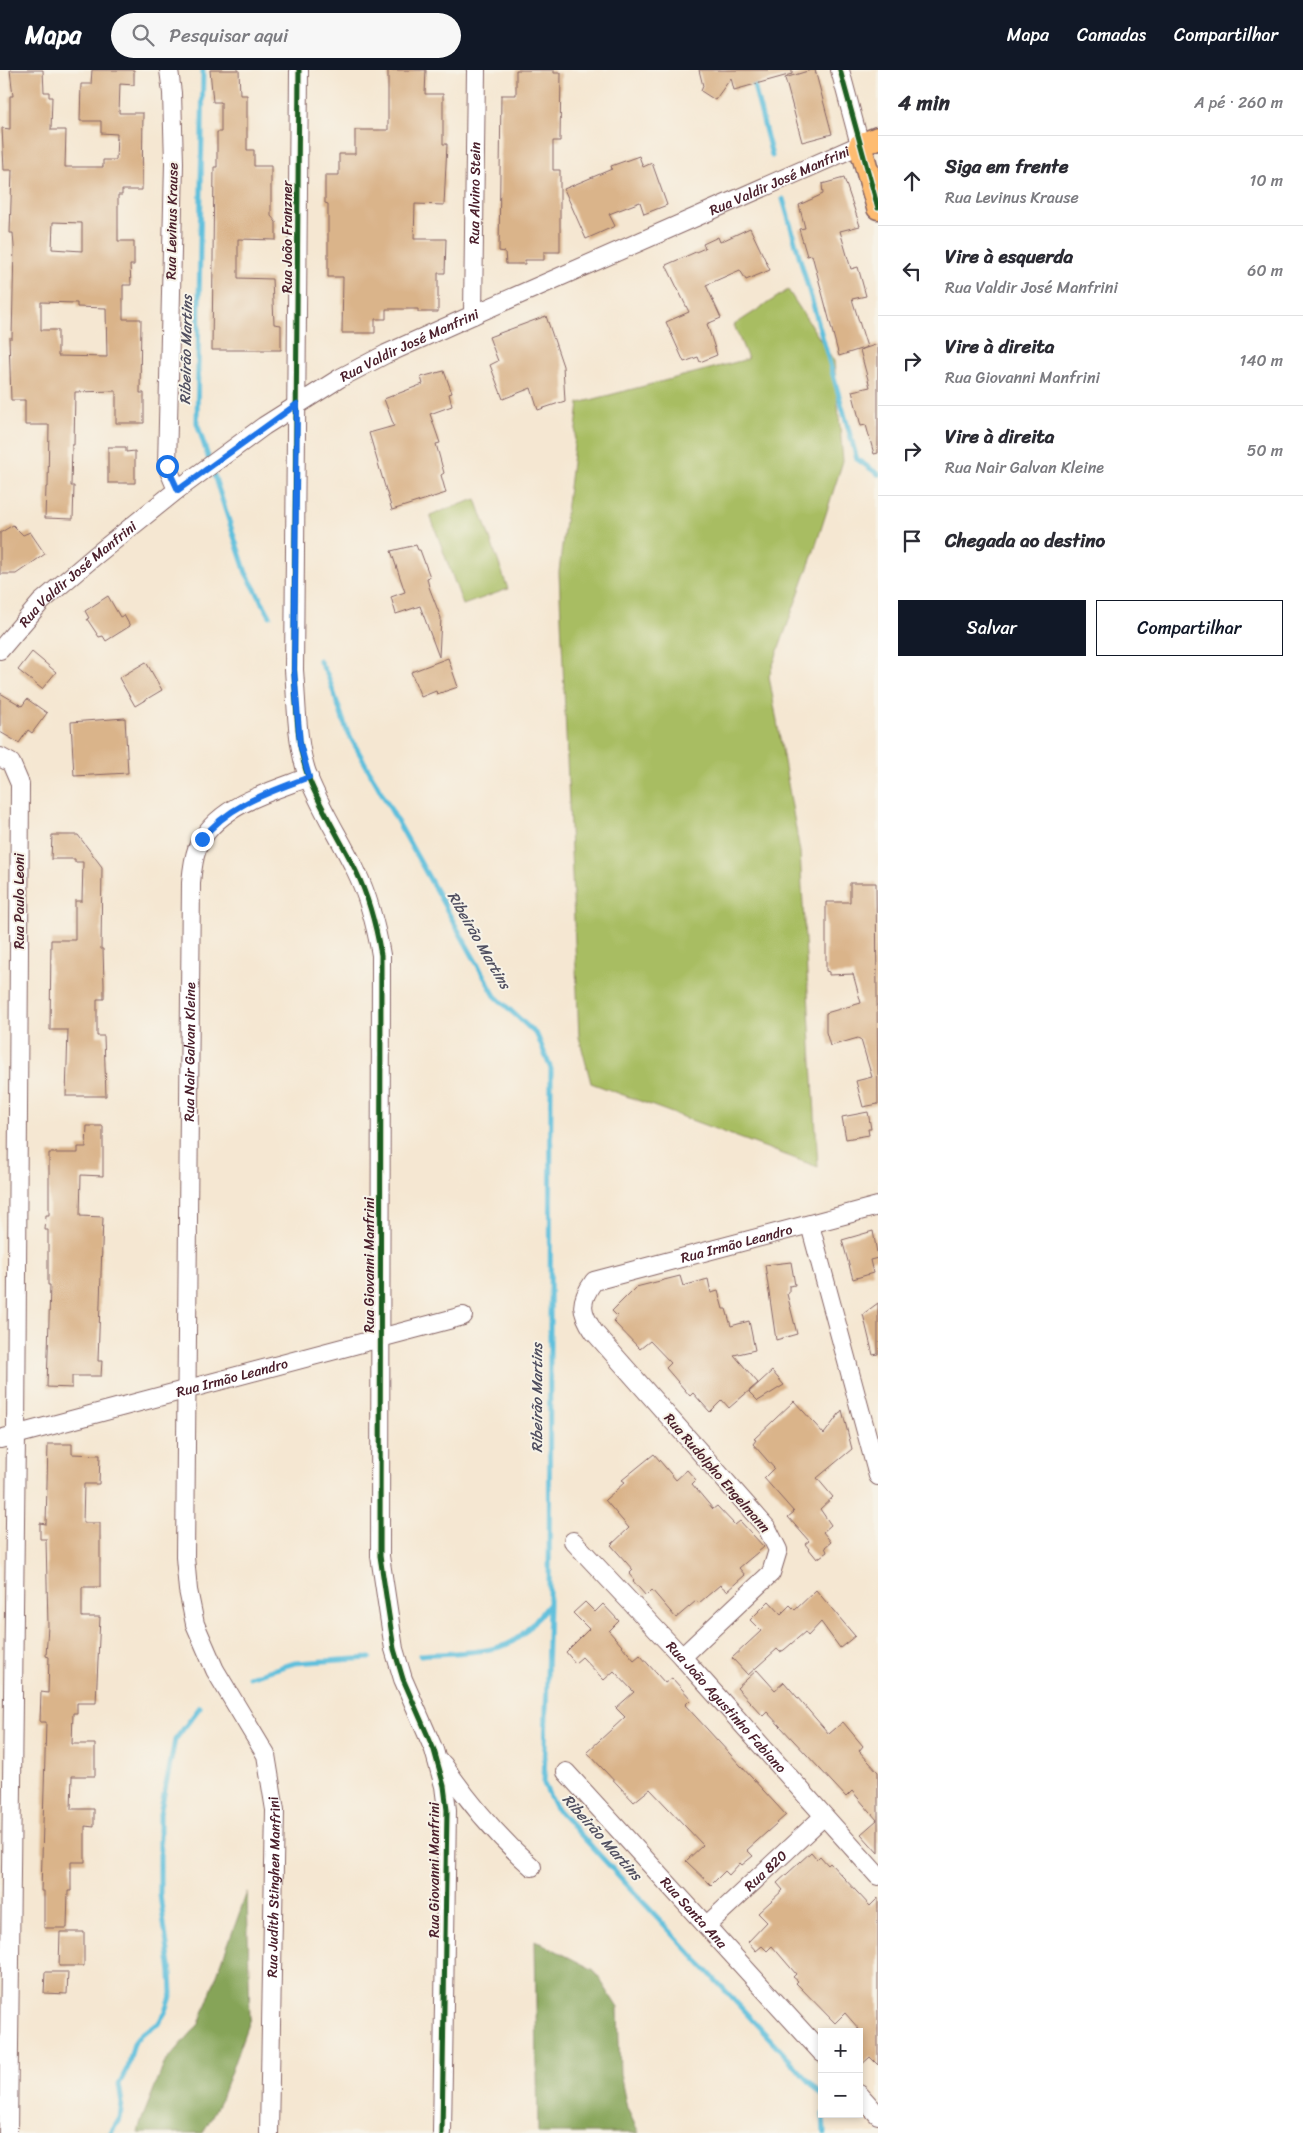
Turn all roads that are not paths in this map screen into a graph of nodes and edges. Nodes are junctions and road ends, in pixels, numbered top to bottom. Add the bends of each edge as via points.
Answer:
1 (169, 70) edge
2 (299, 70) edge
3 (476, 70) edge
4 (840, 70) edge
5 (869, 141) edge
6 (878, 208) edge
7 (473, 315) junction
8 (297, 404) junction
9 (178, 490) junction
10 (0, 650) edge
11 (0, 757) edge
12 (309, 777) junction
13 (878, 1206) edge
14 (810, 1225) junction
15 (594, 1281) joint
16 (463, 1316) dead end
17 (379, 1339) junction
18 (185, 1391) junction
19 (8, 1437) edge
20 (878, 1476) edge
21 (573, 1541) dead end
22 (682, 1657) junction
23 (434, 1750) junction
24 (566, 1772) dead end
25 (824, 1816) junction
26 (532, 1868) dead end
27 (878, 1876) edge
28 (707, 1925) junction
29 (818, 2049) edge
30 (863, 2098) edge
31 (878, 2115) edge
32 (8, 2133) edge
33 (269, 2133) edge
34 (442, 2133) edge

1 - 9 street, Rua Levinus Krause via 174,163 167,466
2 - 8 street, Rua João Franzner
3 - 7 street, Rua Alvino Stein
4 - 5 street
5 - 6 main road
5 - 7 street, Rua Valdir José Manfrini
7 - 8 street, Rua Valdir José Manfrini via 386,354
8 - 9 street, Rua Valdir José Manfrini
8 - 12 street, Rua Giovanni Manfrini via 294,670 300,744
9 - 10 street, Rua Valdir José Manfrini via 41,602
11 - 19 street, Rua Paulo Leoni via 11,763 20,784
12 - 17 street, Rua Giovanni Manfrini via 361,882 371,909 381,955
12 - 18 street, Rua Nair Galvan Kleine via 246,803 220,819 202,839 193,864
13 - 14 street, Rua Irmão Leandro
14 - 15 street, Rua Irmão Leandro
14 - 20 street
15 - 22 street, Rua Rudolpho Engelmann via 584,1294 582,1305 594,1332 767,1528 778,1550 771,1573
16 - 17 street, Rua Irmão Leandro
17 - 18 street, Rua Irmão Leandro
17 - 23 street, Rua Giovanni Manfrini via 383,1590 394,1649
18 - 19 street, Rua Irmão Leandro
18 - 33 street, Rua Judith Stinghen Manfrini via 185,1557 195,1624 215,1670 266,1755 275,1810
19 - 32 street, Rua Paulo Leoni
21 - 22 street, Rua João Agustinho Fabiano
22 - 25 street, Rua João Agustinho Fabiano
23 - 26 street via 479,1815
23 - 34 street, Rua Giovanni Manfrini via 447,1810
24 - 28 street, Rua Santa Ana
25 - 27 street, Rua João Agustinho Fabiano
25 - 28 street, Rua 820
28 - 29 street, Rua Santa Ana
30 - 31 street

